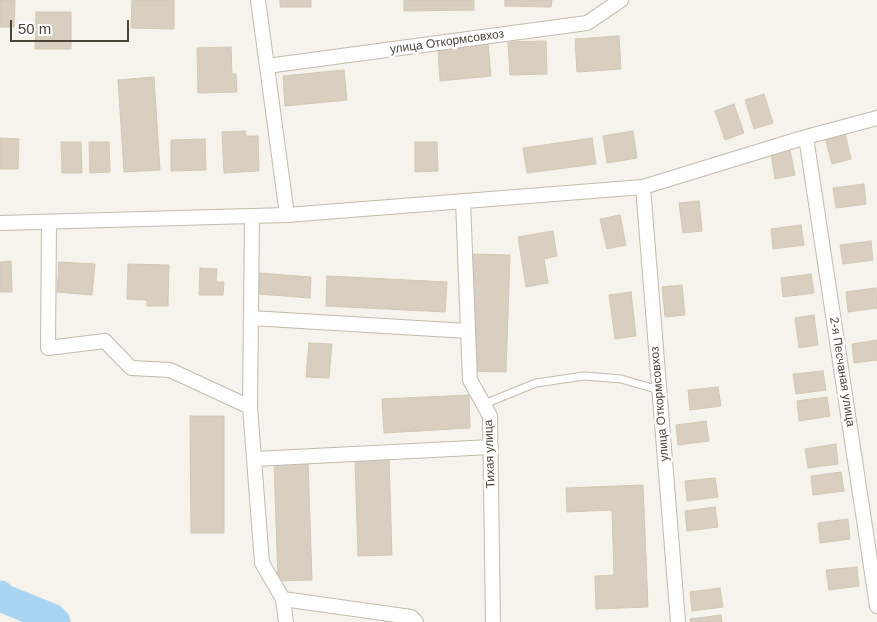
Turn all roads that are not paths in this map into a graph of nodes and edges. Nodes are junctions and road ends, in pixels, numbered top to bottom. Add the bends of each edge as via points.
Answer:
1 (258, 0) edge
2 (621, 0) edge
3 (267, 66) junction
4 (877, 118) edge
5 (806, 137) junction
6 (642, 187) junction
7 (463, 201) junction
8 (287, 215) junction
9 (252, 216) junction
10 (49, 222) junction
11 (0, 223) edge
12 (251, 318) junction
13 (468, 331) junction
14 (659, 390) junction
15 (484, 404) junction
16 (250, 407) junction
17 (490, 447) junction
18 (255, 459) junction
19 (283, 599) junction
20 (877, 606) edge
21 (286, 622) edge
22 (416, 622) edge
23 (493, 622) edge
24 (678, 622) edge

1 - 3 street
2 - 3 street, улица Откормсовхоз via 587,23
3 - 8 street
4 - 5 street
5 - 6 street
5 - 20 street, 2-я Песчаная улица
6 - 7 street
6 - 14 street, улица Откормсовхоз
7 - 8 street
7 - 13 street, Тихая улица
8 - 9 street
9 - 10 street
9 - 12 street
10 - 11 street
10 - 16 street via 48,348 105,342 130,368 170,370
12 - 13 street
12 - 16 street
13 - 15 street, Тихая улица via 470,380
14 - 15 lane via 621,379 584,376 536,383
14 - 24 street, улица Откормсовхоз
15 - 17 street, Тихая улица via 490,416
16 - 18 street
17 - 18 street
17 - 23 street, Тихая улица
18 - 19 street via 262,563
19 - 21 street
19 - 22 street via 411,617

